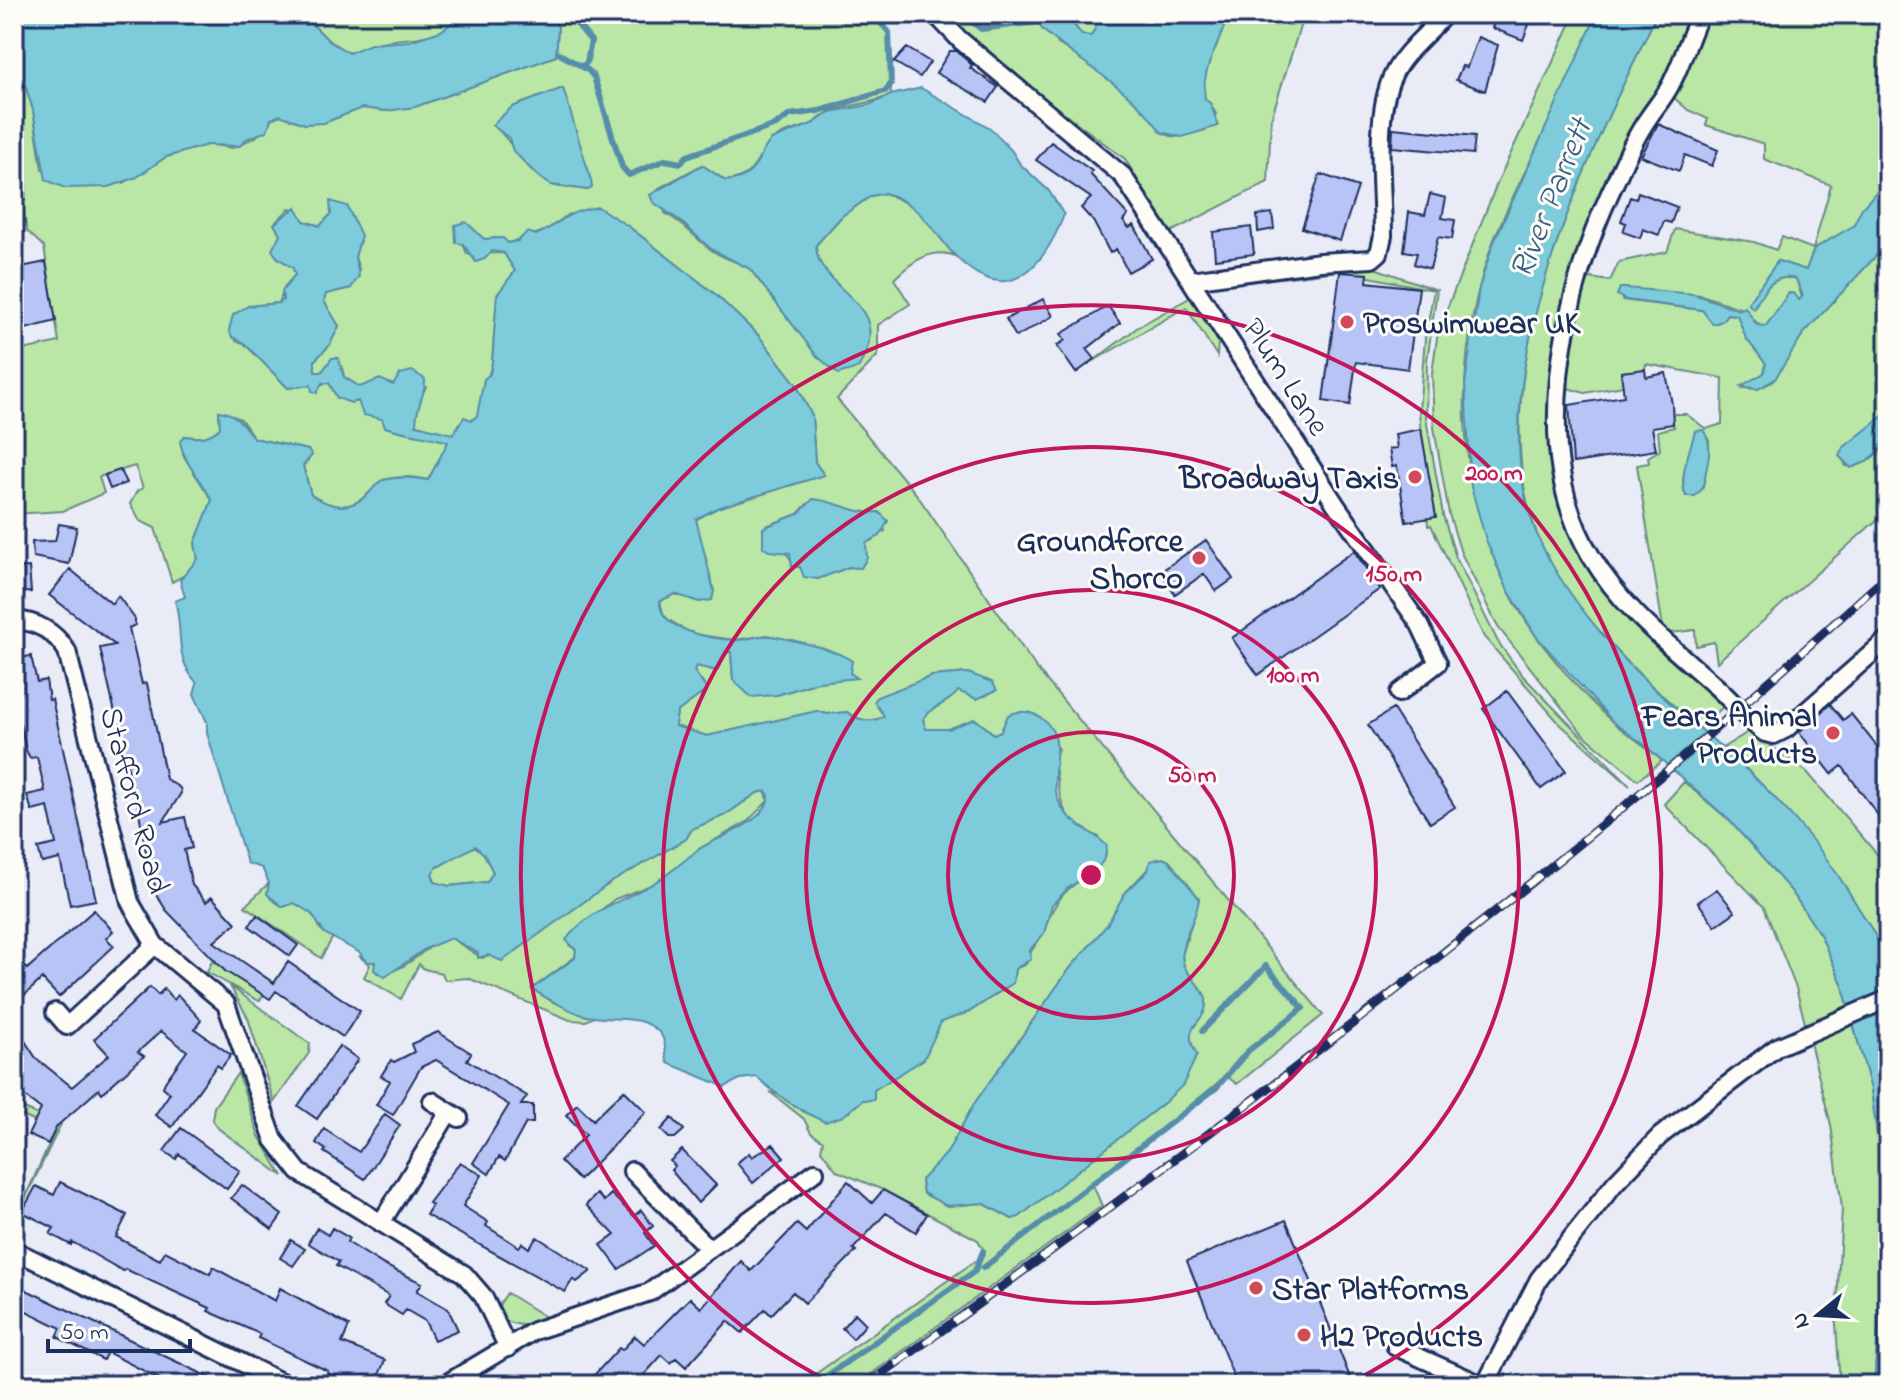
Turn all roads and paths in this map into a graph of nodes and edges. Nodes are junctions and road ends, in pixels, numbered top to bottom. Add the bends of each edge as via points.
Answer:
1 (935, 14) edge
2 (1445, 14) edge
3 (1700, 14) edge
4 (1191, 280) junction
5 (14, 620) edge
6 (1888, 639) edge
7 (1399, 693) dead end
8 (155, 945) junction
9 (1888, 999) edge
10 (55, 1012) dead end
11 (432, 1101) dead end
12 (632, 1171) dead end
13 (815, 1172) dead end
14 (381, 1223) junction
15 (709, 1249) junction
16 (14, 1250) edge
17 (1396, 1347) dead end
18 (508, 1348) junction
19 (287, 1385) edge
20 (444, 1385) edge
21 (1484, 1385) edge

1 - 4 street, Plum Lane via 1123,176
2 - 4 street, Plum Lane via 1390,83 1383,116 1379,253 1372,259
3 - 6 street via 1672,82 1648,117 1610,194 1580,271 1562,357 1558,433 1566,500 1591,556 1631,610 1765,733 1780,733
4 - 7 street, Plum Lane via 1420,625 1438,663
5 - 8 street, Stafford Road via 48,630 71,660 126,892
8 - 10 street via 72,1032
8 - 14 street, Stafford Road via 226,1004 274,1140 288,1162
9 - 21 street via 1777,1047 1660,1136 1539,1279
11 - 14 street via 454,1115
12 - 15 street
13 - 15 street
14 - 18 street, Stafford Road via 475,1284
15 - 18 street via 650,1292 547,1326
16 - 19 street
17 - 21 street
18 - 20 street

